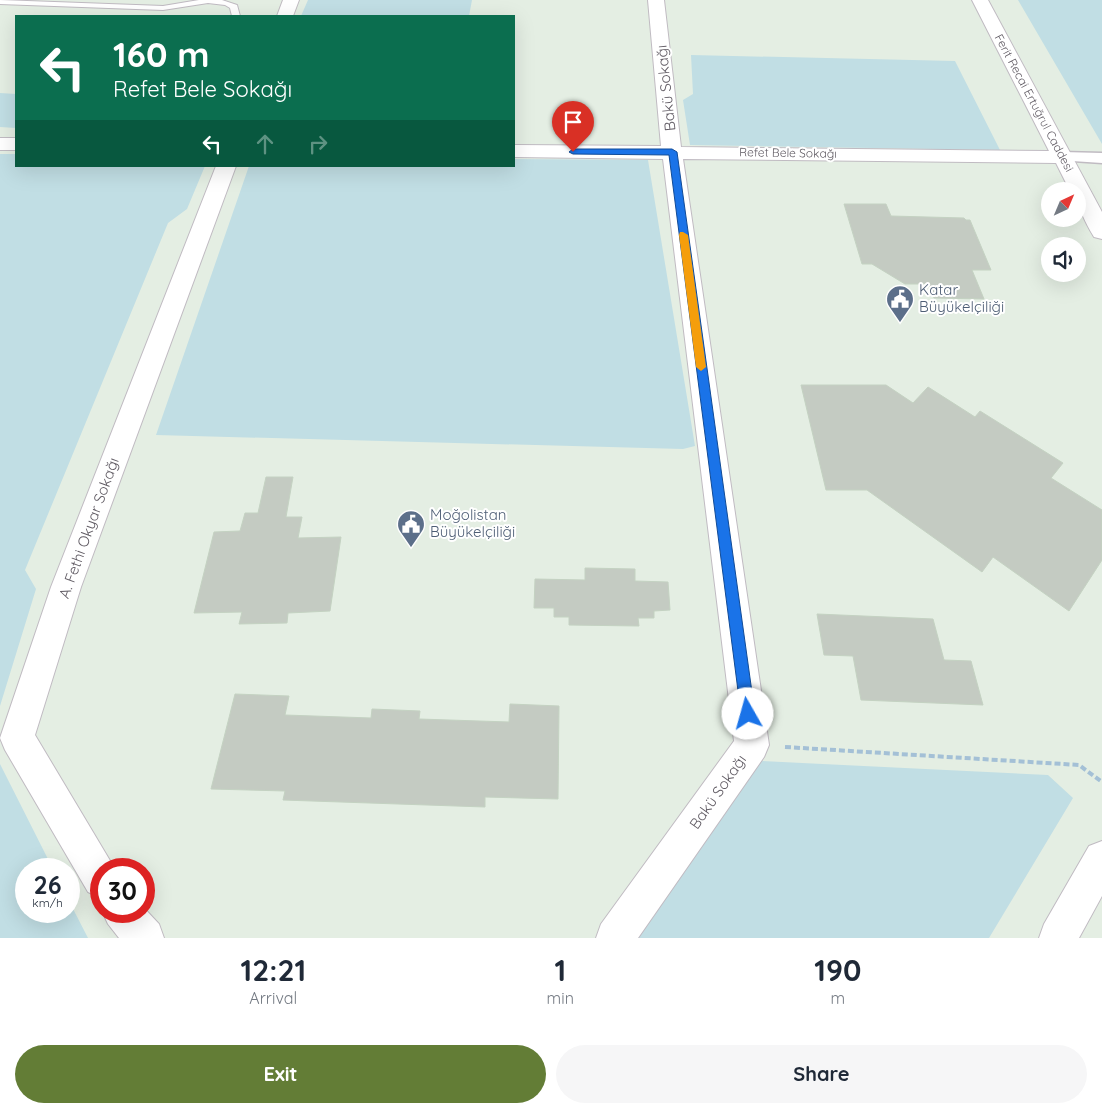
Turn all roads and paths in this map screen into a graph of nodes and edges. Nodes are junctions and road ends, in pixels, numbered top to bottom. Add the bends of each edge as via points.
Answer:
1 (291, 0) edge
2 (656, 0) edge
3 (980, 0) edge
4 (0, 2) edge
5 (236, 15) edge
6 (285, 15) edge
7 (0, 144) edge
8 (15, 144) edge
9 (515, 151) edge
10 (672, 152) junction
11 (1062, 157) junction
12 (1102, 158) edge
13 (226, 167) edge
14 (1102, 232) edge
15 (752, 744) junction
16 (1102, 782) edge
17 (1102, 859) edge
18 (90, 861) edge
19 (132, 923) edge
20 (145, 938) edge
21 (615, 938) edge
22 (1058, 938) edge

1 - 6 street
2 - 10 street, Bakü Sokağı
3 - 11 street, Ferit Recai Ertuğrul Caddesi
4 - 5 lane via 163,8 215,1 234,7
7 - 8 street
9 - 10 street, Refet Bele Sokağı
10 - 11 street, Refet Bele Sokağı
10 - 15 street, Bakü Sokağı
11 - 12 street
11 - 14 street, Ferit Recai Ertuğrul Caddesi
13 - 18 street, A. Fethi Okyar Sokağı via 66,587 17,738
15 - 16 path via 1079,765
15 - 21 street, Bakü Sokağı
17 - 22 street
19 - 20 street

